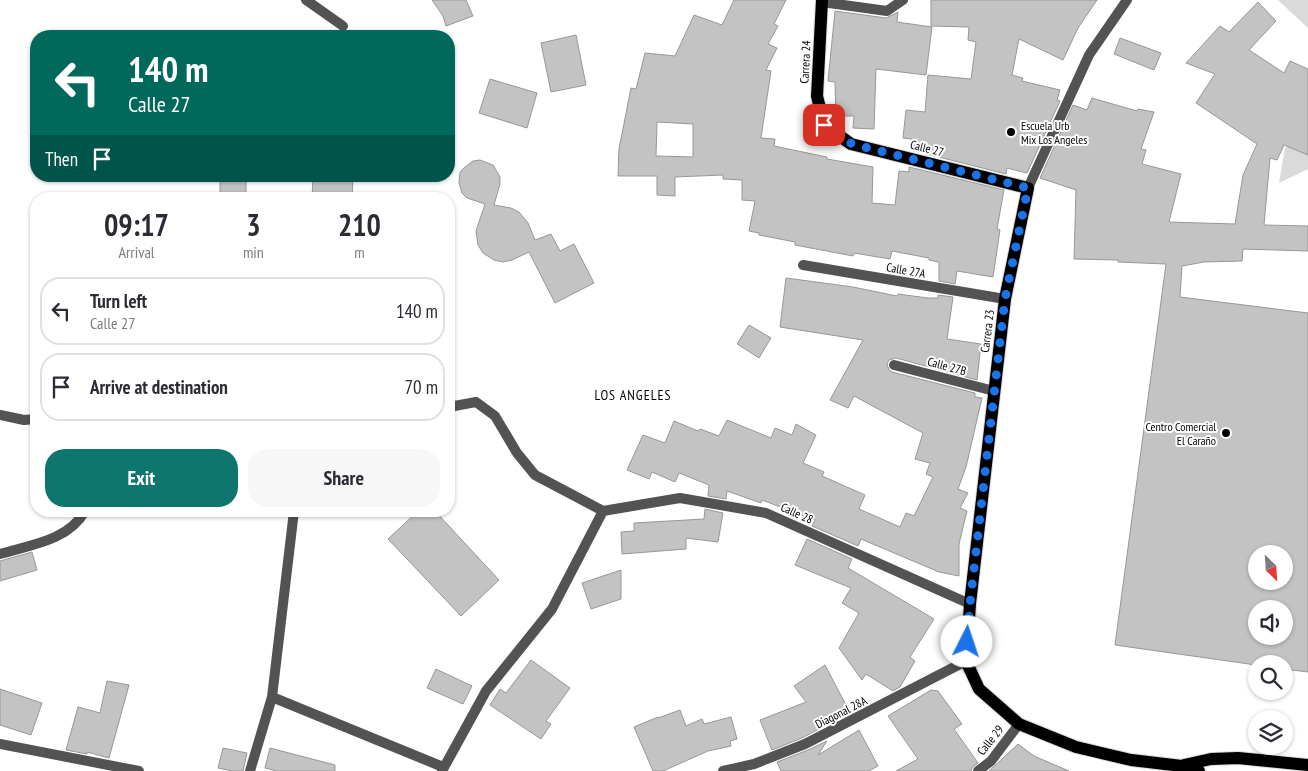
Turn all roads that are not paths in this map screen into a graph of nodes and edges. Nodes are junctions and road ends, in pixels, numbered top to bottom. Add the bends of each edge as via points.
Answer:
1 (306, 0) edge
2 (903, 0) edge
3 (1127, 0) edge
4 (822, 1) edge
5 (343, 26) dead end
6 (824, 125) joint
7 (1028, 188) junction
8 (803, 265) dead end
9 (1005, 299) junction
10 (894, 365) dead end
11 (994, 392) junction
12 (455, 406) edge
13 (0, 415) edge
14 (30, 420) edge
15 (603, 511) junction
16 (81, 517) edge
17 (293, 517) edge
18 (0, 554) edge
19 (970, 604) junction
20 (966, 661) junction
21 (272, 696) junction
22 (1019, 724) junction
23 (0, 744) edge
24 (1308, 765) edge
25 (1182, 766) junction
26 (1168, 768) edge
27 (442, 769) edge
28 (139, 771) edge
29 (250, 771) edge
30 (723, 771) edge
31 (978, 771) edge
32 (1199, 771) edge

1 - 5 street
2 - 4 street via 887,11
3 - 7 street, Carrera 23 via 1089,55
4 - 6 main road, Carrera 24 via 817,96
6 - 7 main road, Calle 27 via 852,144
7 - 9 main road, Carrera 23
8 - 9 street, Calle 27A
9 - 11 main road, Carrera 23
10 - 11 street, Calle 27B
11 - 19 main road, Carrera 23
12 - 15 street via 476,402 495,416 517,453 535,474
13 - 14 street
15 - 19 street, Calle 28 via 680,498 766,513
15 - 27 street via 552,608 486,691
16 - 18 street via 58,537
17 - 21 street
19 - 20 main road, Carrera 23
20 - 22 main road, Carrera 23 via 979,688
20 - 30 street, Diagonal 28A via 806,744 754,764
21 - 27 street
21 - 29 street
22 - 26 main road via 1076,747
22 - 31 street, Calle 29 via 991,761
23 - 28 street
24 - 25 main road via 1238,758 1211,759
25 - 26 main road
25 - 32 main road

